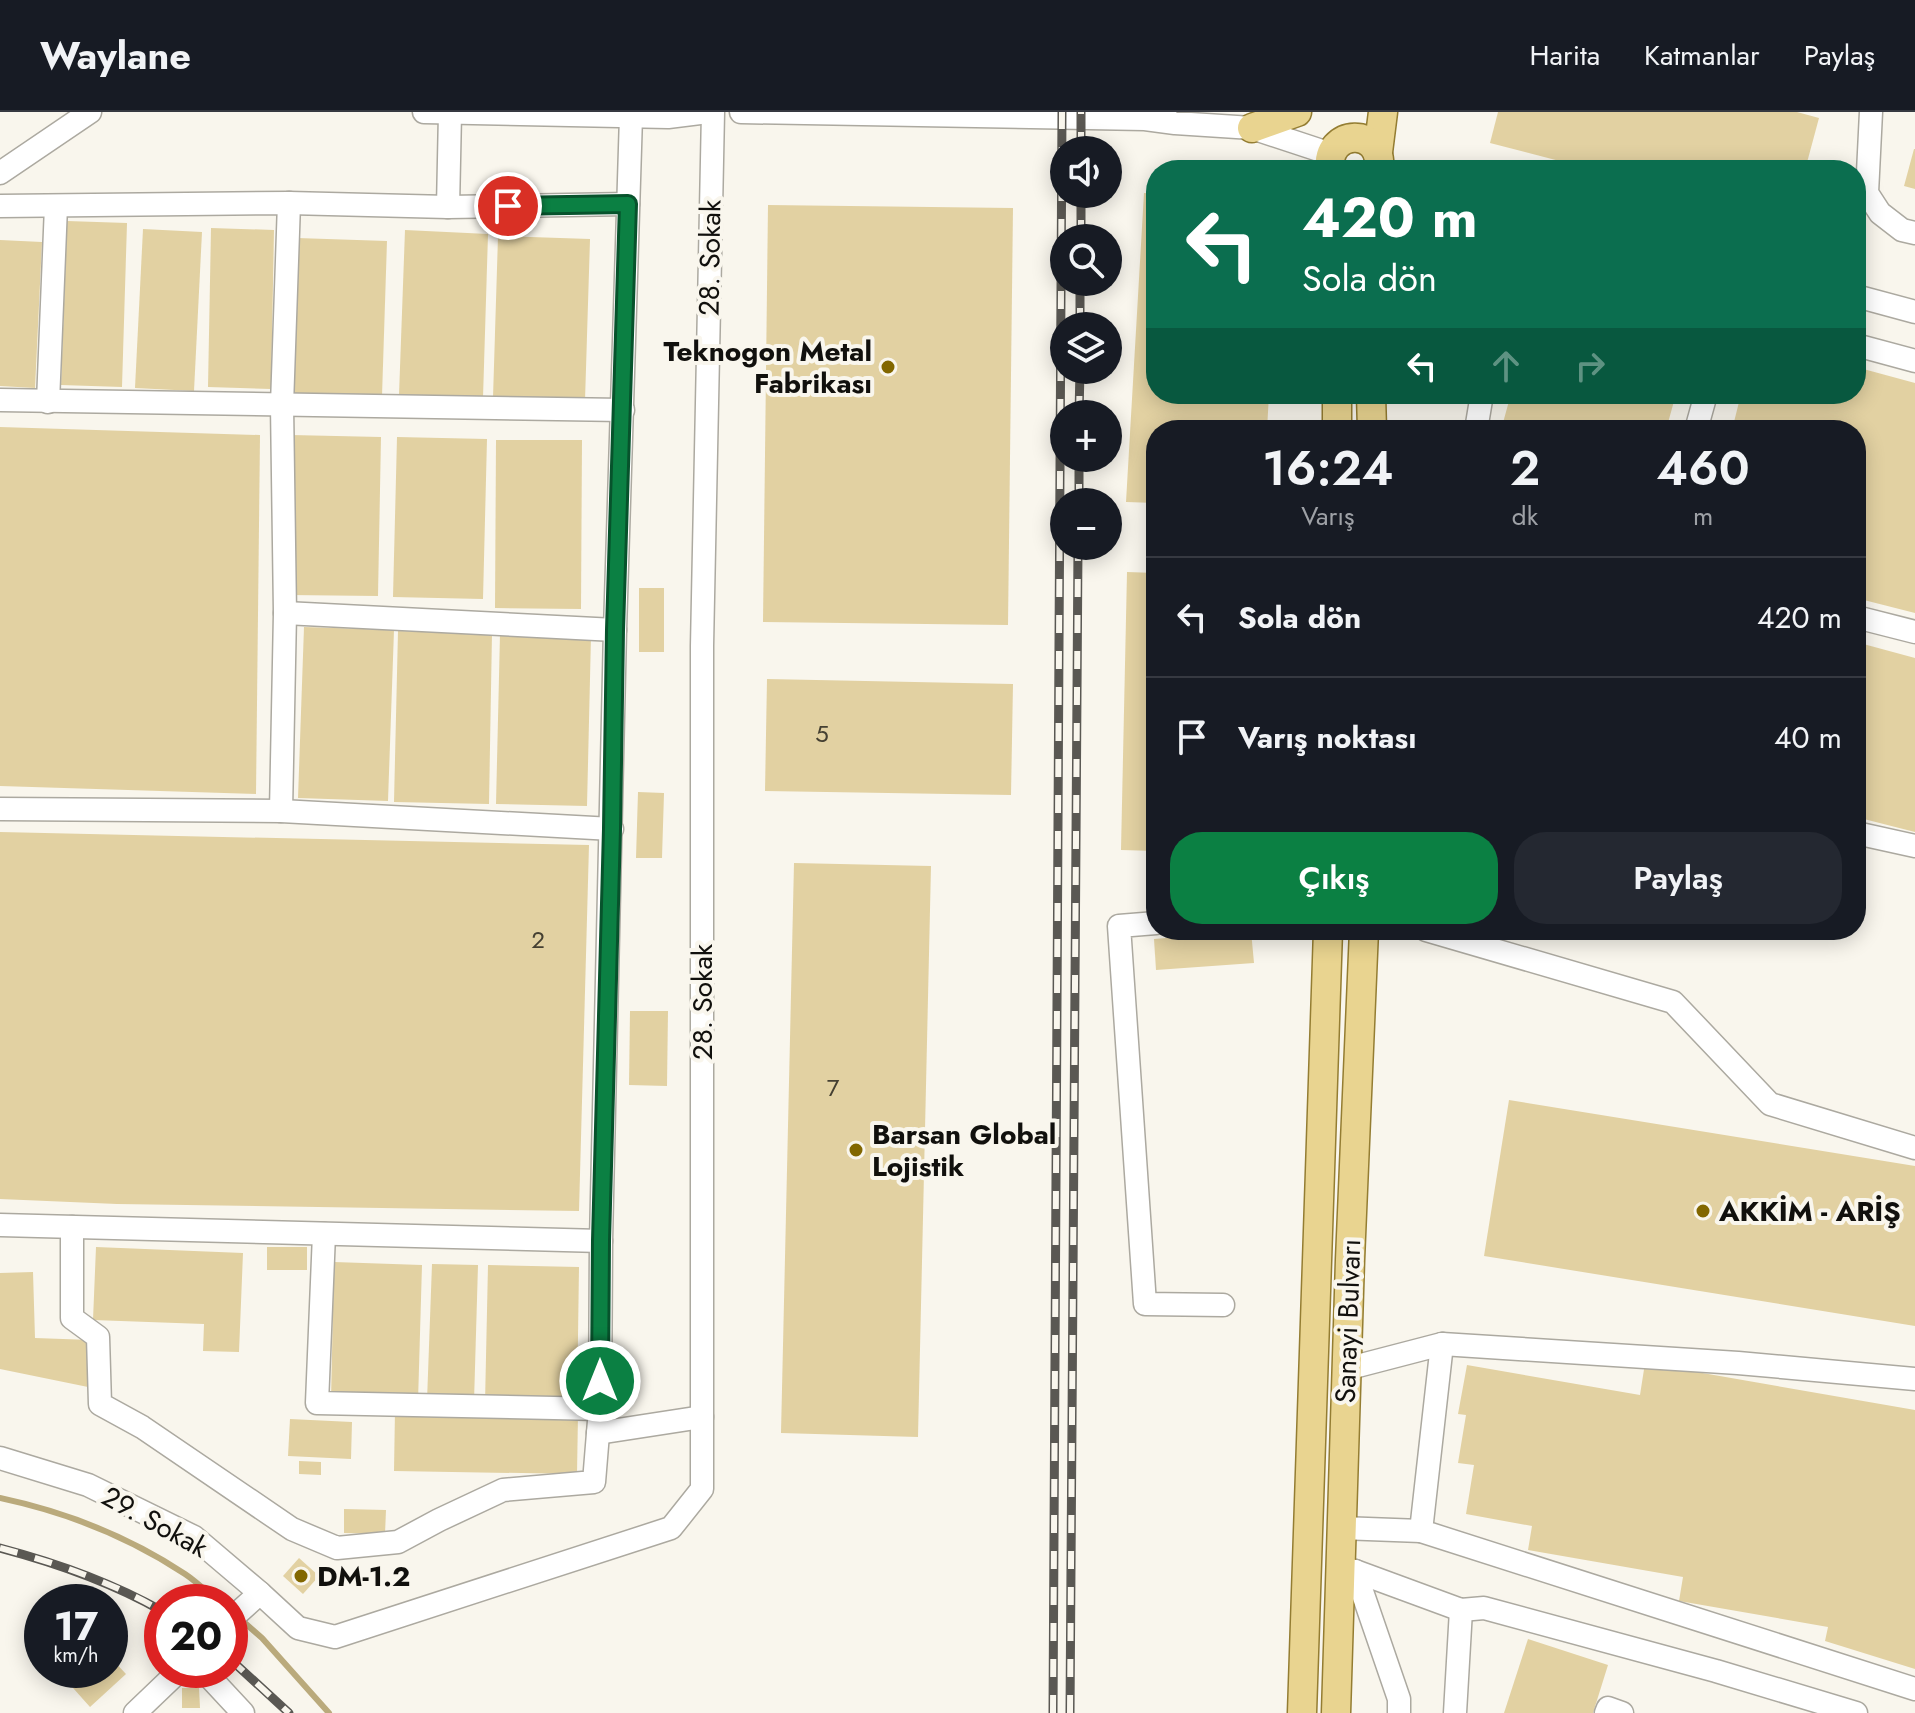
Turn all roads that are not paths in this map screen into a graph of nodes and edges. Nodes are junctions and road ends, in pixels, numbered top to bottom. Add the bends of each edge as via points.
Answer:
1 (90, 112) edge
2 (424, 112) edge
3 (711, 112) edge
4 (741, 112) edge
5 (761, 112) edge
6 (1297, 112) edge
7 (1341, 112) edge
8 (1383, 112) edge
9 (1871, 112) edge
10 (450, 113) edge
11 (631, 116) junction
12 (1176, 118) edge
13 (1252, 128) junction
14 (1334, 155) edge
15 (1378, 160) edge
16 (1380, 160) edge
17 (0, 173) edge
18 (289, 203) junction
19 (628, 204) junction
20 (0, 206) edge
21 (56, 206) junction
22 (448, 207) junction
23 (1915, 233) edge
24 (1866, 299) edge
25 (1915, 312) edge
26 (1866, 348) edge
27 (1915, 361) edge
28 (0, 400) edge
29 (48, 402) junction
30 (282, 405) junction
31 (623, 410) junction
32 (285, 613) junction
33 (1866, 620) edge
34 (615, 630) junction
35 (1915, 632) edge
36 (0, 809) edge
37 (281, 811) junction
38 (612, 829) junction
39 (1866, 835) edge
40 (1915, 846) edge
41 (1146, 924) edge
42 (1328, 940) edge
43 (1364, 940) edge
44 (1460, 940) edge
45 (1915, 1148) edge
46 (0, 1225) edge
47 (72, 1227) junction
48 (324, 1234) junction
49 (601, 1241) junction
50 (1223, 1305) dead end
51 (1442, 1344) junction
52 (1346, 1369) junction
53 (1915, 1379) edge
54 (600, 1409) junction
55 (702, 1417) junction
56 (598, 1433) junction
57 (0, 1458) edge
58 (1341, 1528) junction
59 (1421, 1531) junction
60 (1347, 1569) junction
61 (229, 1584) edge
62 (248, 1607) edge
63 (1461, 1610) junction
64 (335, 1637) joint
65 (161, 1688) edge
66 (217, 1688) edge
67 (219, 1688) edge
68 (1915, 1689) edge
69 (135, 1713) edge
70 (237, 1713) edge
71 (243, 1713) edge
72 (1302, 1713) edge
73 (1336, 1713) edge
74 (1399, 1713) edge
75 (1455, 1713) edge
76 (1606, 1713) edge
77 (1622, 1713) edge
78 (1856, 1713) edge

1 - 17 street
2 - 10 street
3 - 11 street
3 - 55 street, 28. Sokak via 702,646
4 - 5 street
5 - 12 street
6 - 13 main road
7 - 14 main road
8 - 16 main road
9 - 23 street via 1867,193 1880,213
10 - 11 street
10 - 22 street
11 - 19 street
12 - 13 street
13 - 14 street
14 - 15 main road via 1348,138 1357,137 1373,145
18 - 21 street
18 - 22 street
18 - 30 street
19 - 22 street
19 - 31 street
20 - 21 street
21 - 29 street
24 - 25 street
26 - 27 street
28 - 29 street
29 - 30 street
30 - 31 street
30 - 32 street
31 - 34 street
32 - 34 street
32 - 37 street
33 - 35 street
34 - 38 street
36 - 37 street
37 - 38 street
38 - 49 street
39 - 40 street
41 - 50 street via 1119,926 1145,1304
42 - 72 main road, Sanayi Bulvarı
43 - 52 main road, Sanayi Bulvarı
44 - 45 street via 1673,1002 1770,1104
46 - 47 street
47 - 48 street
47 - 56 street via 72,1318 98,1337 100,1404 292,1529 337,1548 398,1542 503,1490 594,1482
48 - 49 street
48 - 54 street via 317,1403
49 - 54 street
51 - 52 street
51 - 53 street
51 - 59 street
52 - 58 main road, Sanayi Bulvarı
54 - 56 street
55 - 56 street
55 - 64 street, 28. Sokak via 702,1489 671,1528
57 - 61 street, 29. Sokak via 88,1485 194,1537
58 - 59 street
58 - 60 main road, Sanayi Bulvarı
59 - 68 street
60 - 63 street
60 - 73 main road, Sanayi Bulvarı
60 - 74 street via 1399,1699
62 - 64 street, 29. Sokak
63 - 75 street
63 - 78 street via 1498,1611
65 - 69 street
66 - 70 street
67 - 71 street
76 - 77 street via 1608,1708

